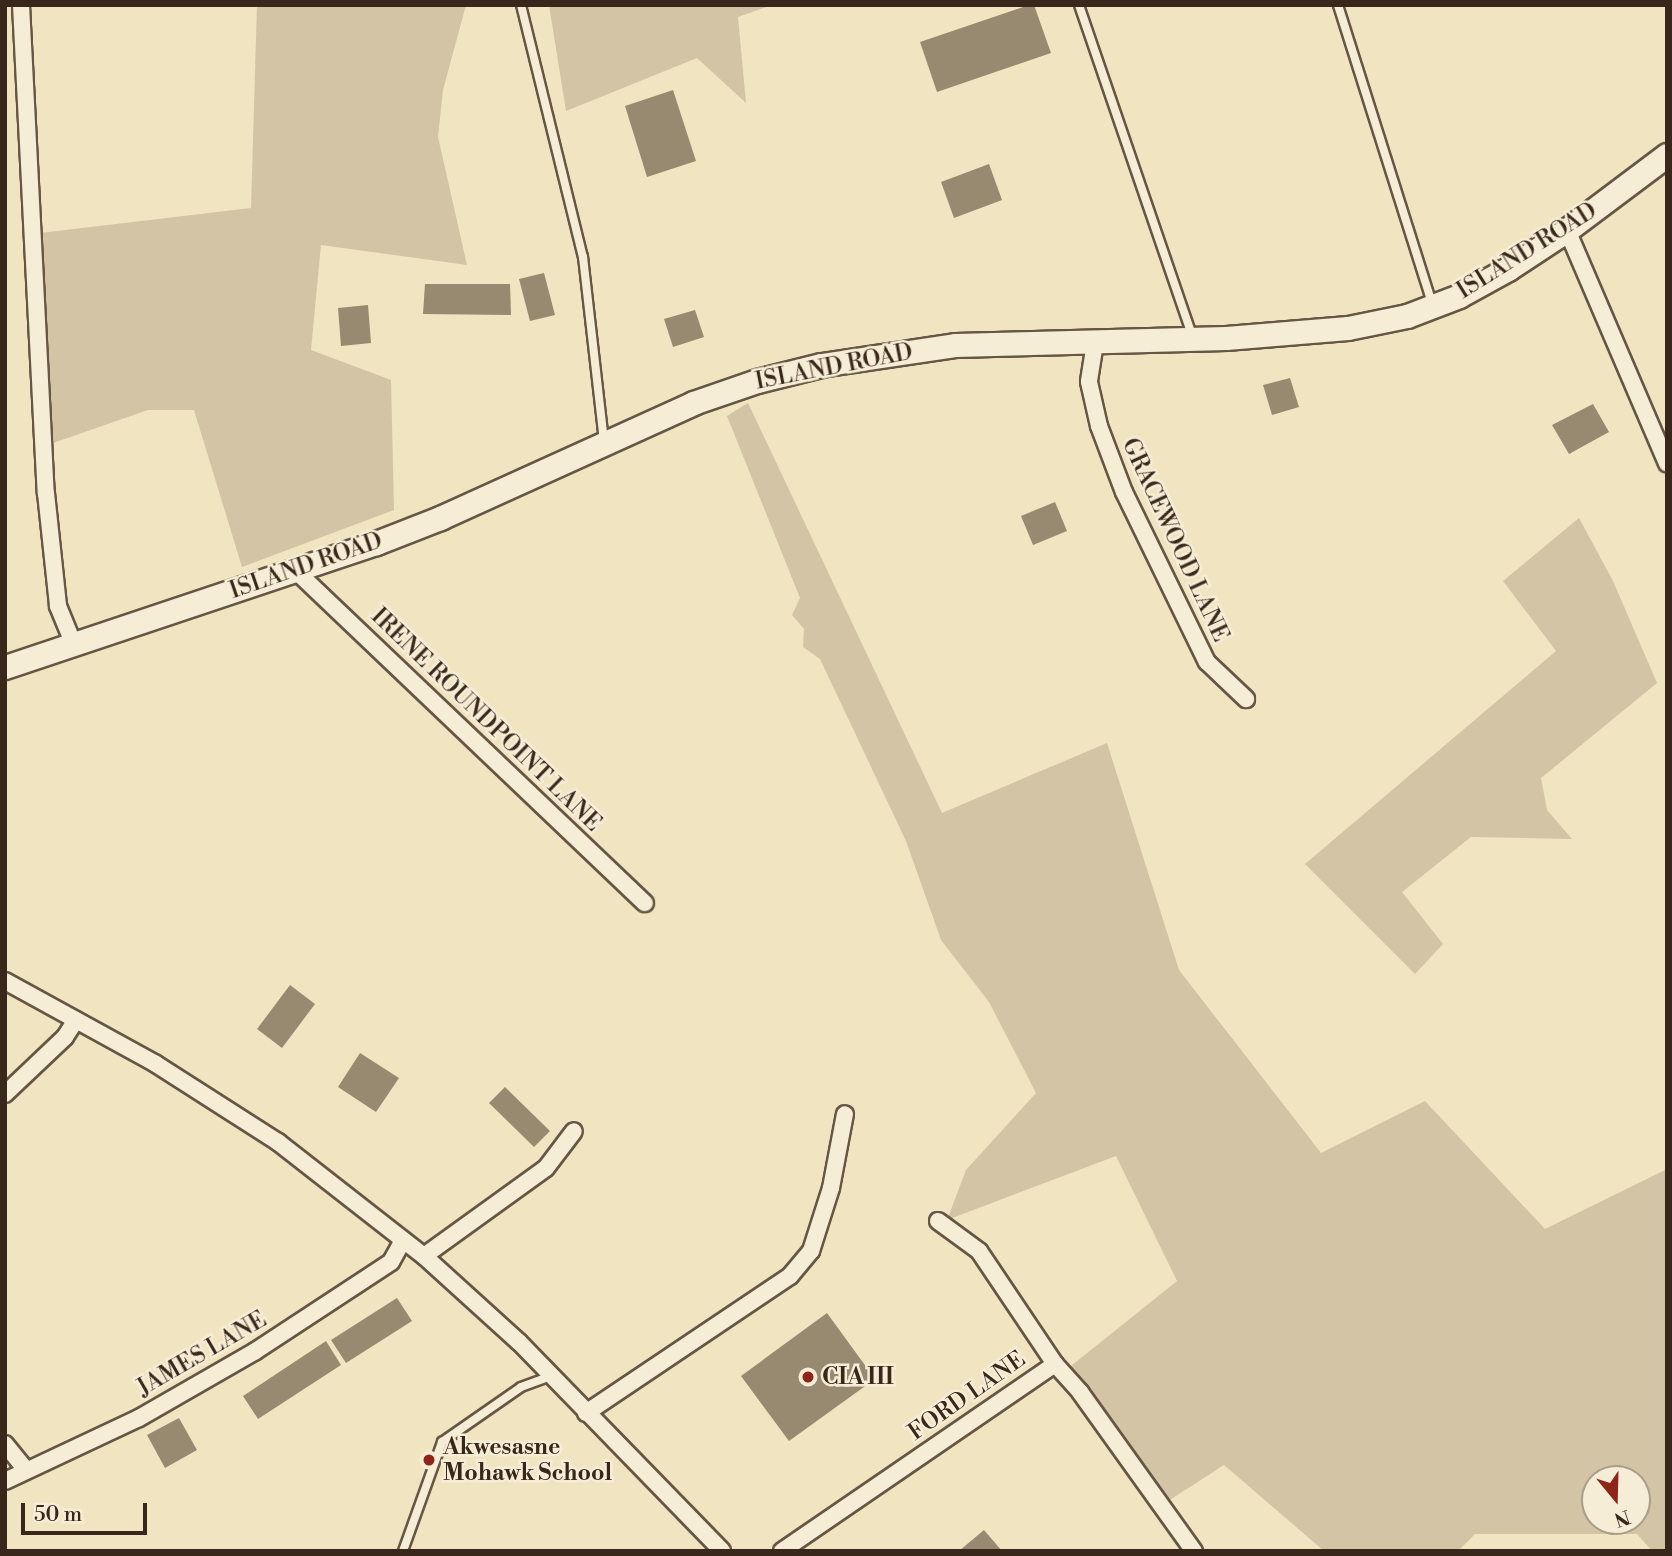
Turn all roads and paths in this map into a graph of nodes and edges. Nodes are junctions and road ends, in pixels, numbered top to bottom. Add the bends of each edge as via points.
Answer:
1 (21, 5) edge
2 (521, 5) edge
3 (1079, 5) edge
4 (1339, 5) edge
5 (1667, 155) edge
6 (1567, 230) junction
7 (1433, 306) junction
8 (1193, 338) junction
9 (1095, 343) junction
10 (604, 442) junction
11 (1667, 463) edge
12 (295, 570) junction
13 (74, 646) junction
14 (5, 667) edge
15 (1246, 699) dead end
16 (645, 903) dead end
17 (5, 981) edge
18 (76, 1020) junction
19 (5, 1094) edge
20 (845, 1115) dead end
21 (574, 1132) dead end
22 (938, 1221) dead end
23 (402, 1240) junction
24 (424, 1256) junction
25 (1055, 1364) junction
26 (551, 1376) junction
27 (586, 1413) junction
28 (5, 1444) edge
29 (26, 1470) junction
30 (5, 1481) edge
31 (403, 1551) edge
32 (722, 1551) edge
33 (782, 1551) edge
34 (1194, 1551) edge

1 - 13 street via 46,493 58,606
2 - 10 lane via 583,257
3 - 8 lane
4 - 7 lane
5 - 6 street, ISLAND ROAD
6 - 7 street, ISLAND ROAD via 1498,274
6 - 11 street
7 - 8 street, ISLAND ROAD via 1348,328
8 - 9 street, ISLAND ROAD
9 - 10 street, ISLAND ROAD via 955,345 821,365 693,403
9 - 15 street, GRACEWOOD LANE via 1089,382 1099,426 1125,492 1207,662
10 - 12 street, ISLAND ROAD via 440,518
12 - 13 street, ISLAND ROAD
12 - 16 street, IRENE ROUNDPOINT LANE
13 - 14 street, ISLAND ROAD
17 - 18 street
18 - 19 street via 65,1037
18 - 23 street via 156,1064 278,1142
20 - 27 street via 831,1188 811,1251 790,1276
21 - 24 street via 546,1168
22 - 25 street via 979,1251
23 - 24 street
23 - 29 street, JAMES LANE via 391,1262 254,1352 139,1418
24 - 26 street
25 - 33 street, FORD LANE
25 - 34 street, FORD LANE
26 - 27 street
26 - 31 lane via 521,1387 442,1442
27 - 32 street
28 - 29 street
29 - 30 street, JAMES LANE

